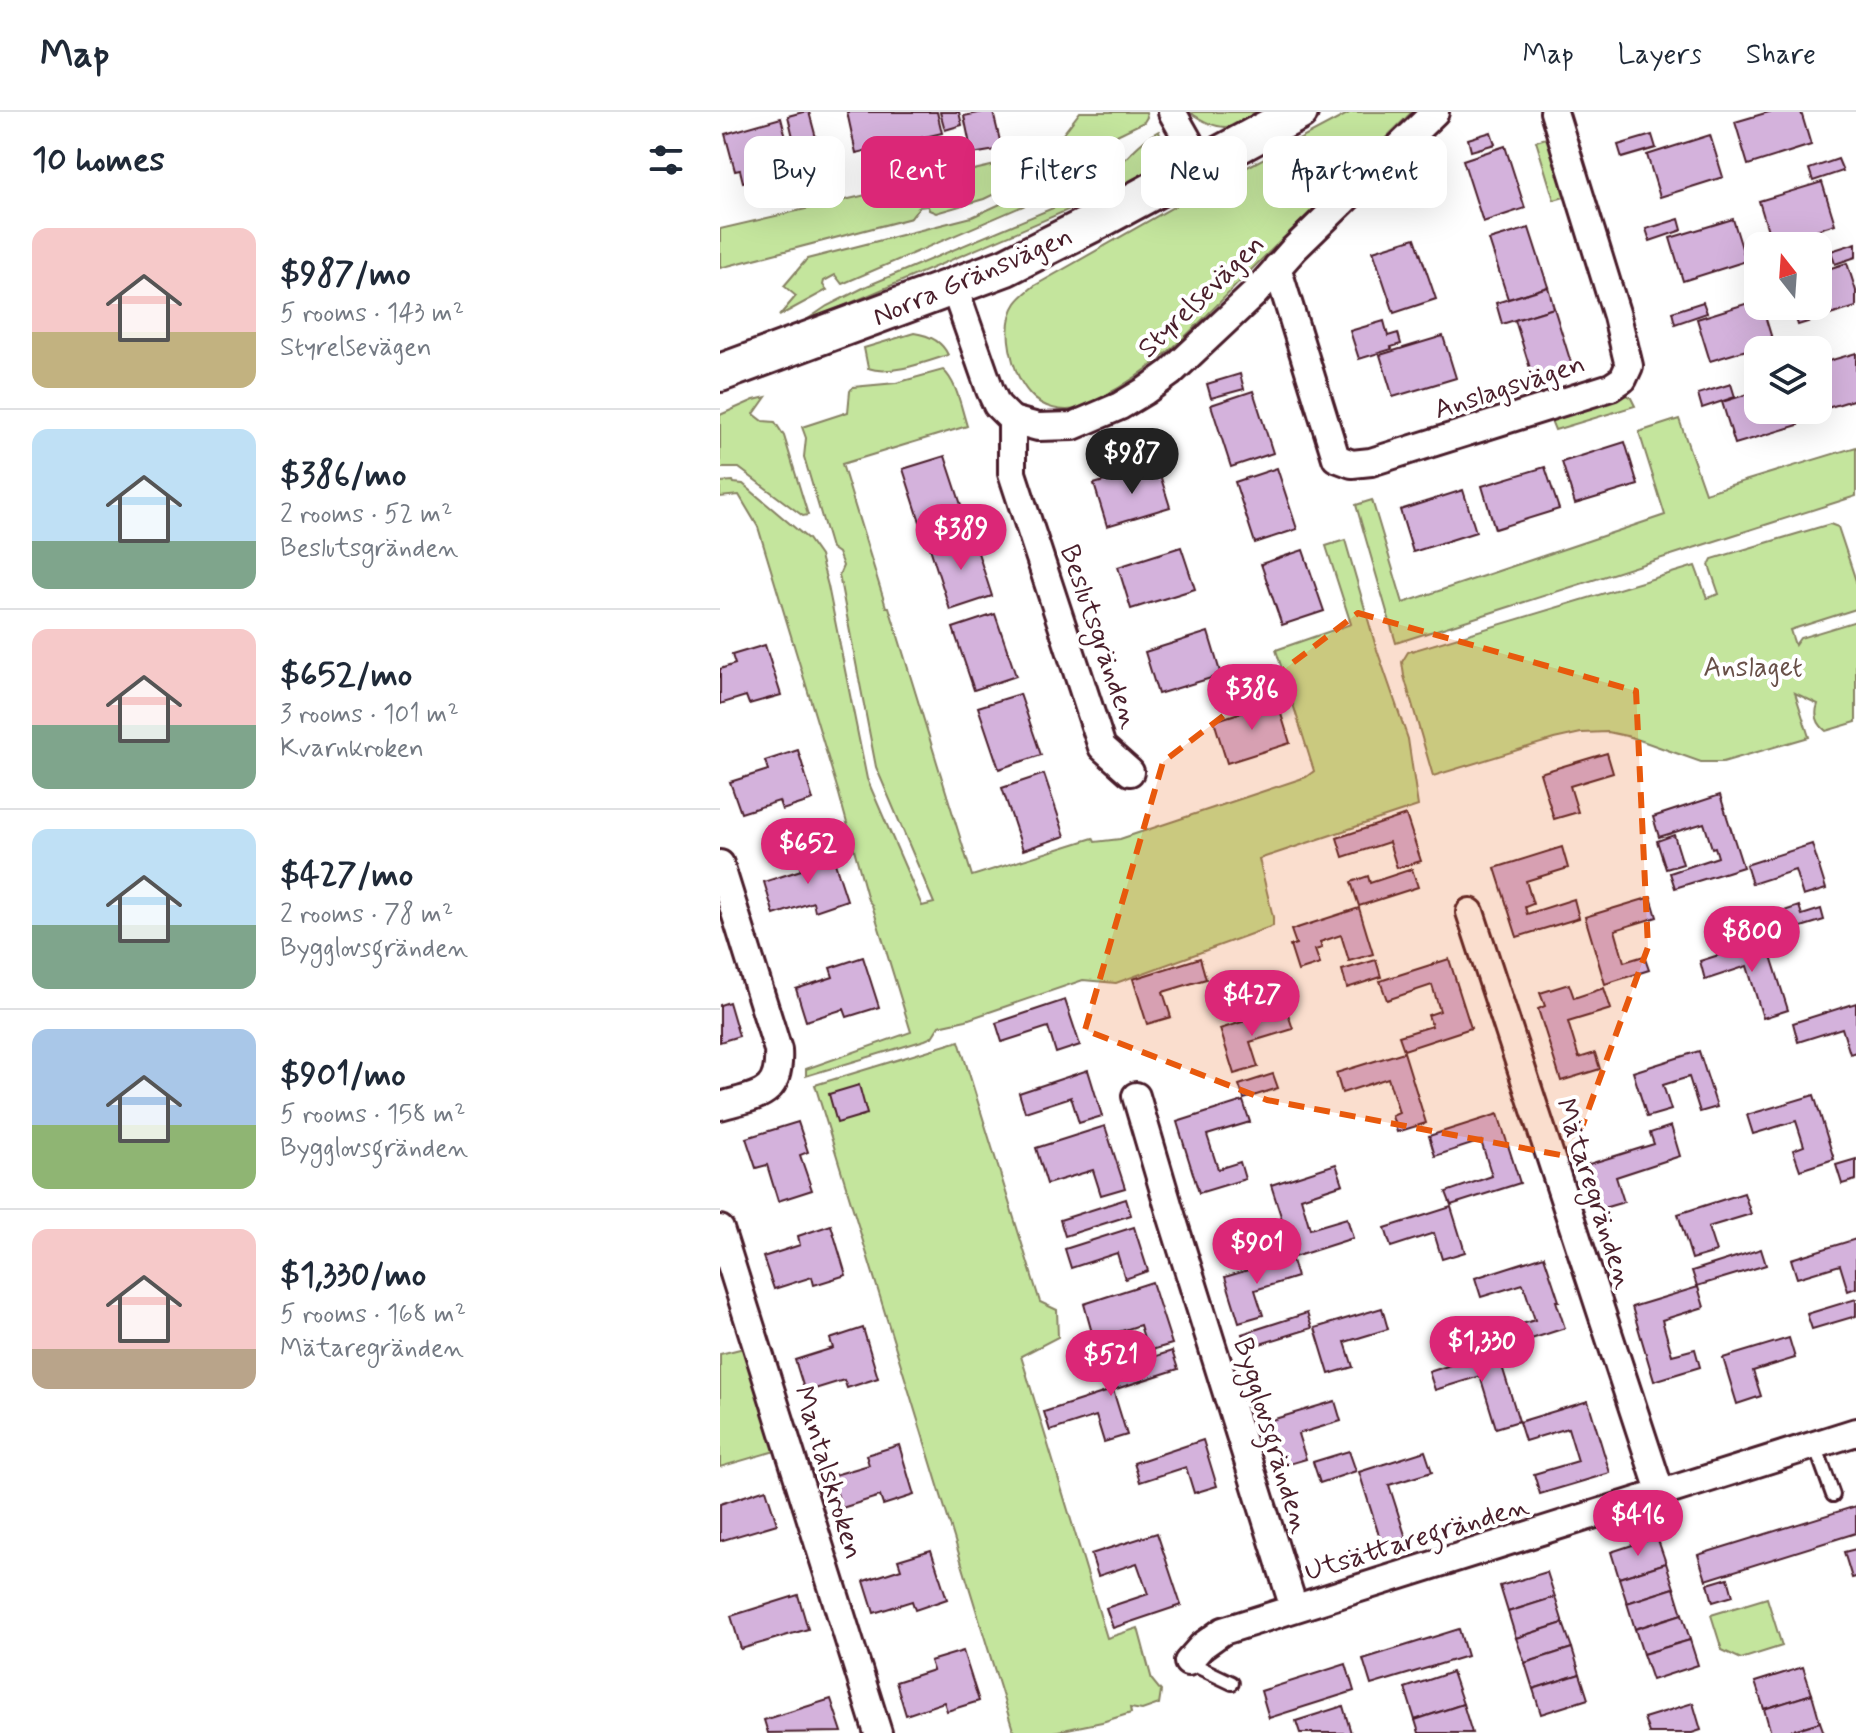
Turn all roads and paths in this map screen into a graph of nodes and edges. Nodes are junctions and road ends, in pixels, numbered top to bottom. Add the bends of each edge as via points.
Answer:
1 (1172, 112) edge
2 (1299, 112) edge
3 (1435, 112) edge
4 (1554, 112) edge
5 (1186, 136) edge
6 (1247, 140) edge
7 (1141, 197) edge
8 (1277, 267) junction
9 (954, 287) junction
10 (720, 373) edge
11 (1012, 420) junction
12 (1130, 772) dead end
13 (720, 864) edge
14 (1470, 912) dead end
15 (1136, 1096) dead end
16 (720, 1106) edge
17 (720, 1229) edge
18 (1856, 1432) edge
19 (1815, 1445) junction
20 (1661, 1494) junction
21 (1833, 1495) dead end
22 (1294, 1608) junction
23 (1188, 1662) joint
24 (1232, 1683) dead end
25 (878, 1733) edge

1 - 5 street
2 - 6 street, Norra Gränsvägen
3 - 8 street, Styrelsevägen
4 - 8 street, Anslagsvägen via 1629,366 1611,387 1352,464 1336,458
7 - 9 street, Norra Gränsvägen via 1006,267
8 - 11 street, Styrelsevägen via 1170,373 1120,406 1073,426 1038,427
9 - 10 street, Norra Gränsvägen
9 - 11 street via 990,390
11 - 12 street, Beslutsgränden via 1012,473 1102,747
13 - 16 street via 779,1064 772,1087
14 - 20 street, Mätaregränden
15 - 22 street, Bygglovsgränden
17 - 25 street, Mantalskroken
18 - 19 street, Utsättaregränden
19 - 20 street, Utsättaregränden
19 - 21 lane
20 - 22 street, Utsättaregränden
22 - 23 street, Utsättaregränden via 1223,1631
23 - 24 lane

